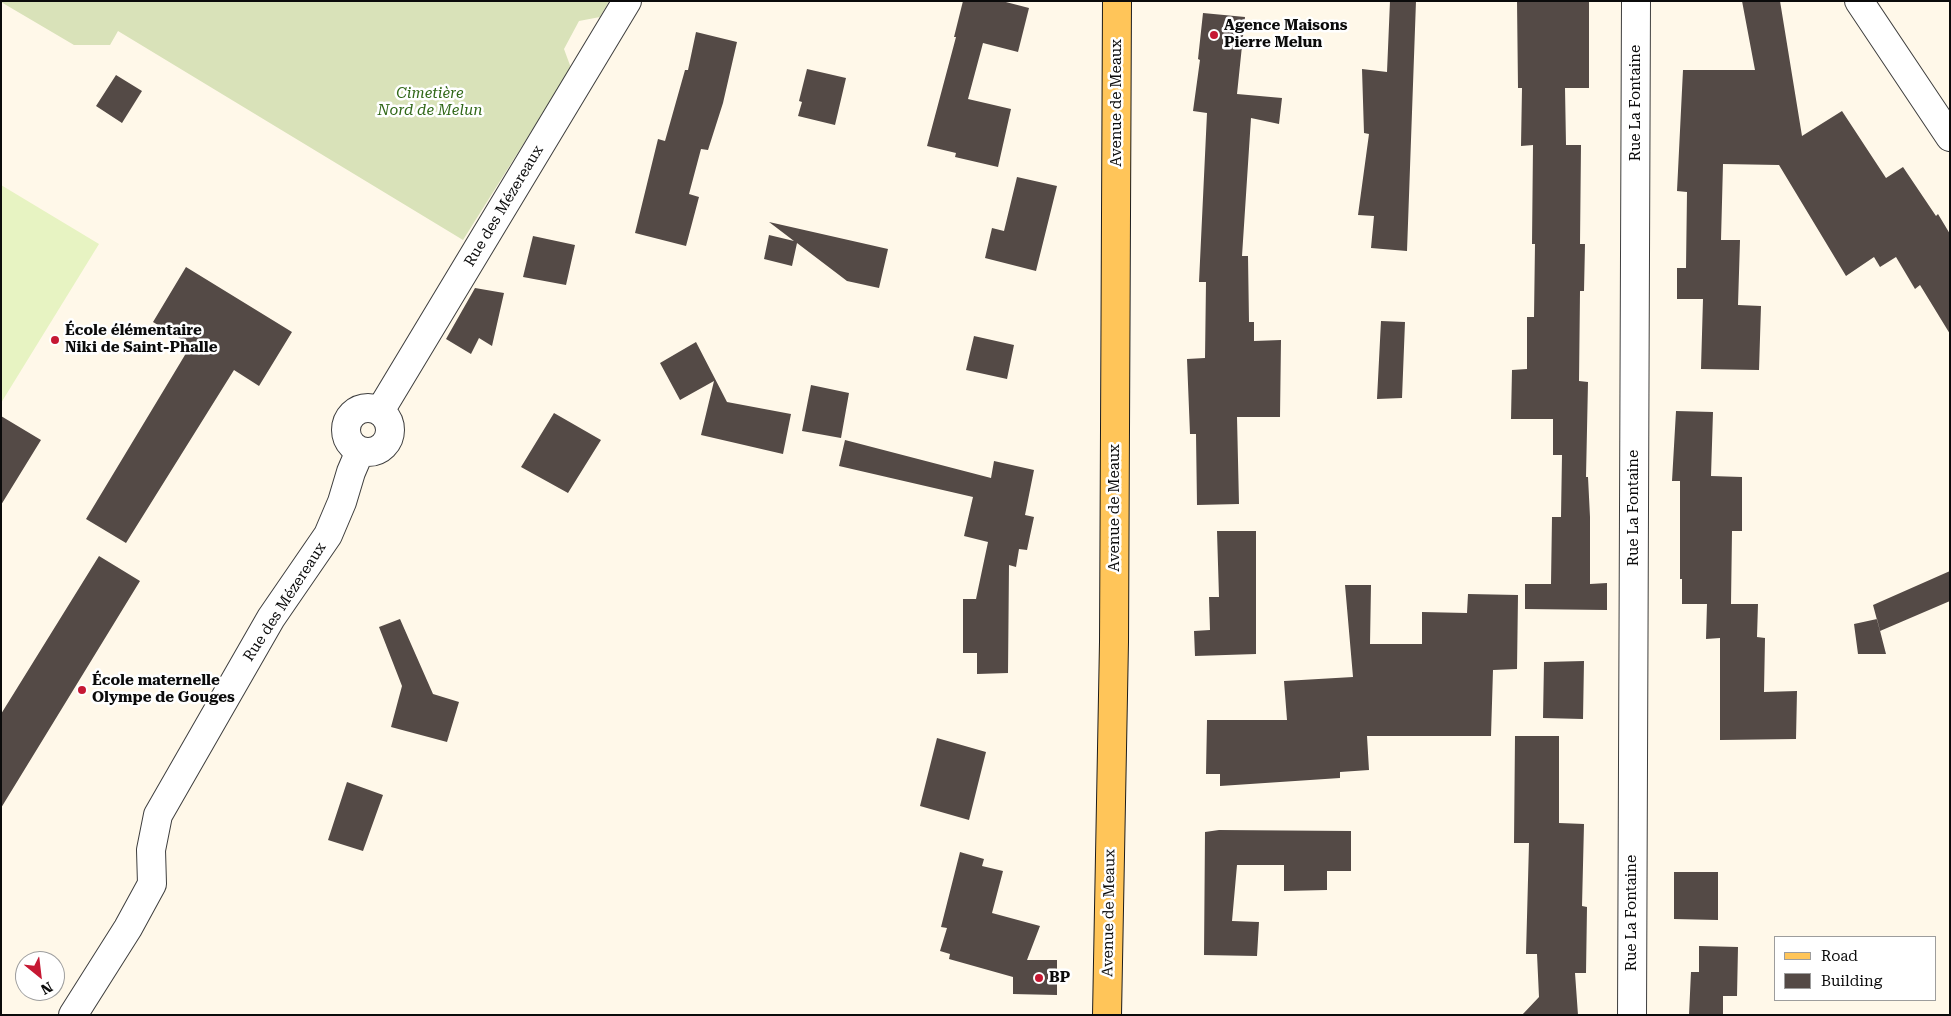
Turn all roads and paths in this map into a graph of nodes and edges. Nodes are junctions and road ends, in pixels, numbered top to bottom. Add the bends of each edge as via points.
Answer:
1 (627, 1) edge
2 (1117, 1) edge
3 (1636, 1) edge
4 (1859, 1) edge
5 (1950, 137) edge
6 (73, 1015) edge
7 (1107, 1015) edge
8 (1632, 1015) edge

1 - 6 street, Rue des Mézereaux via 380,411 388,419 389,440 377,451 360,451 328,535 271,618 158,815 151,850 152,884
2 - 7 main road, Avenue de Meaux via 1114,642
3 - 8 street, Rue La Fontaine
4 - 5 street

